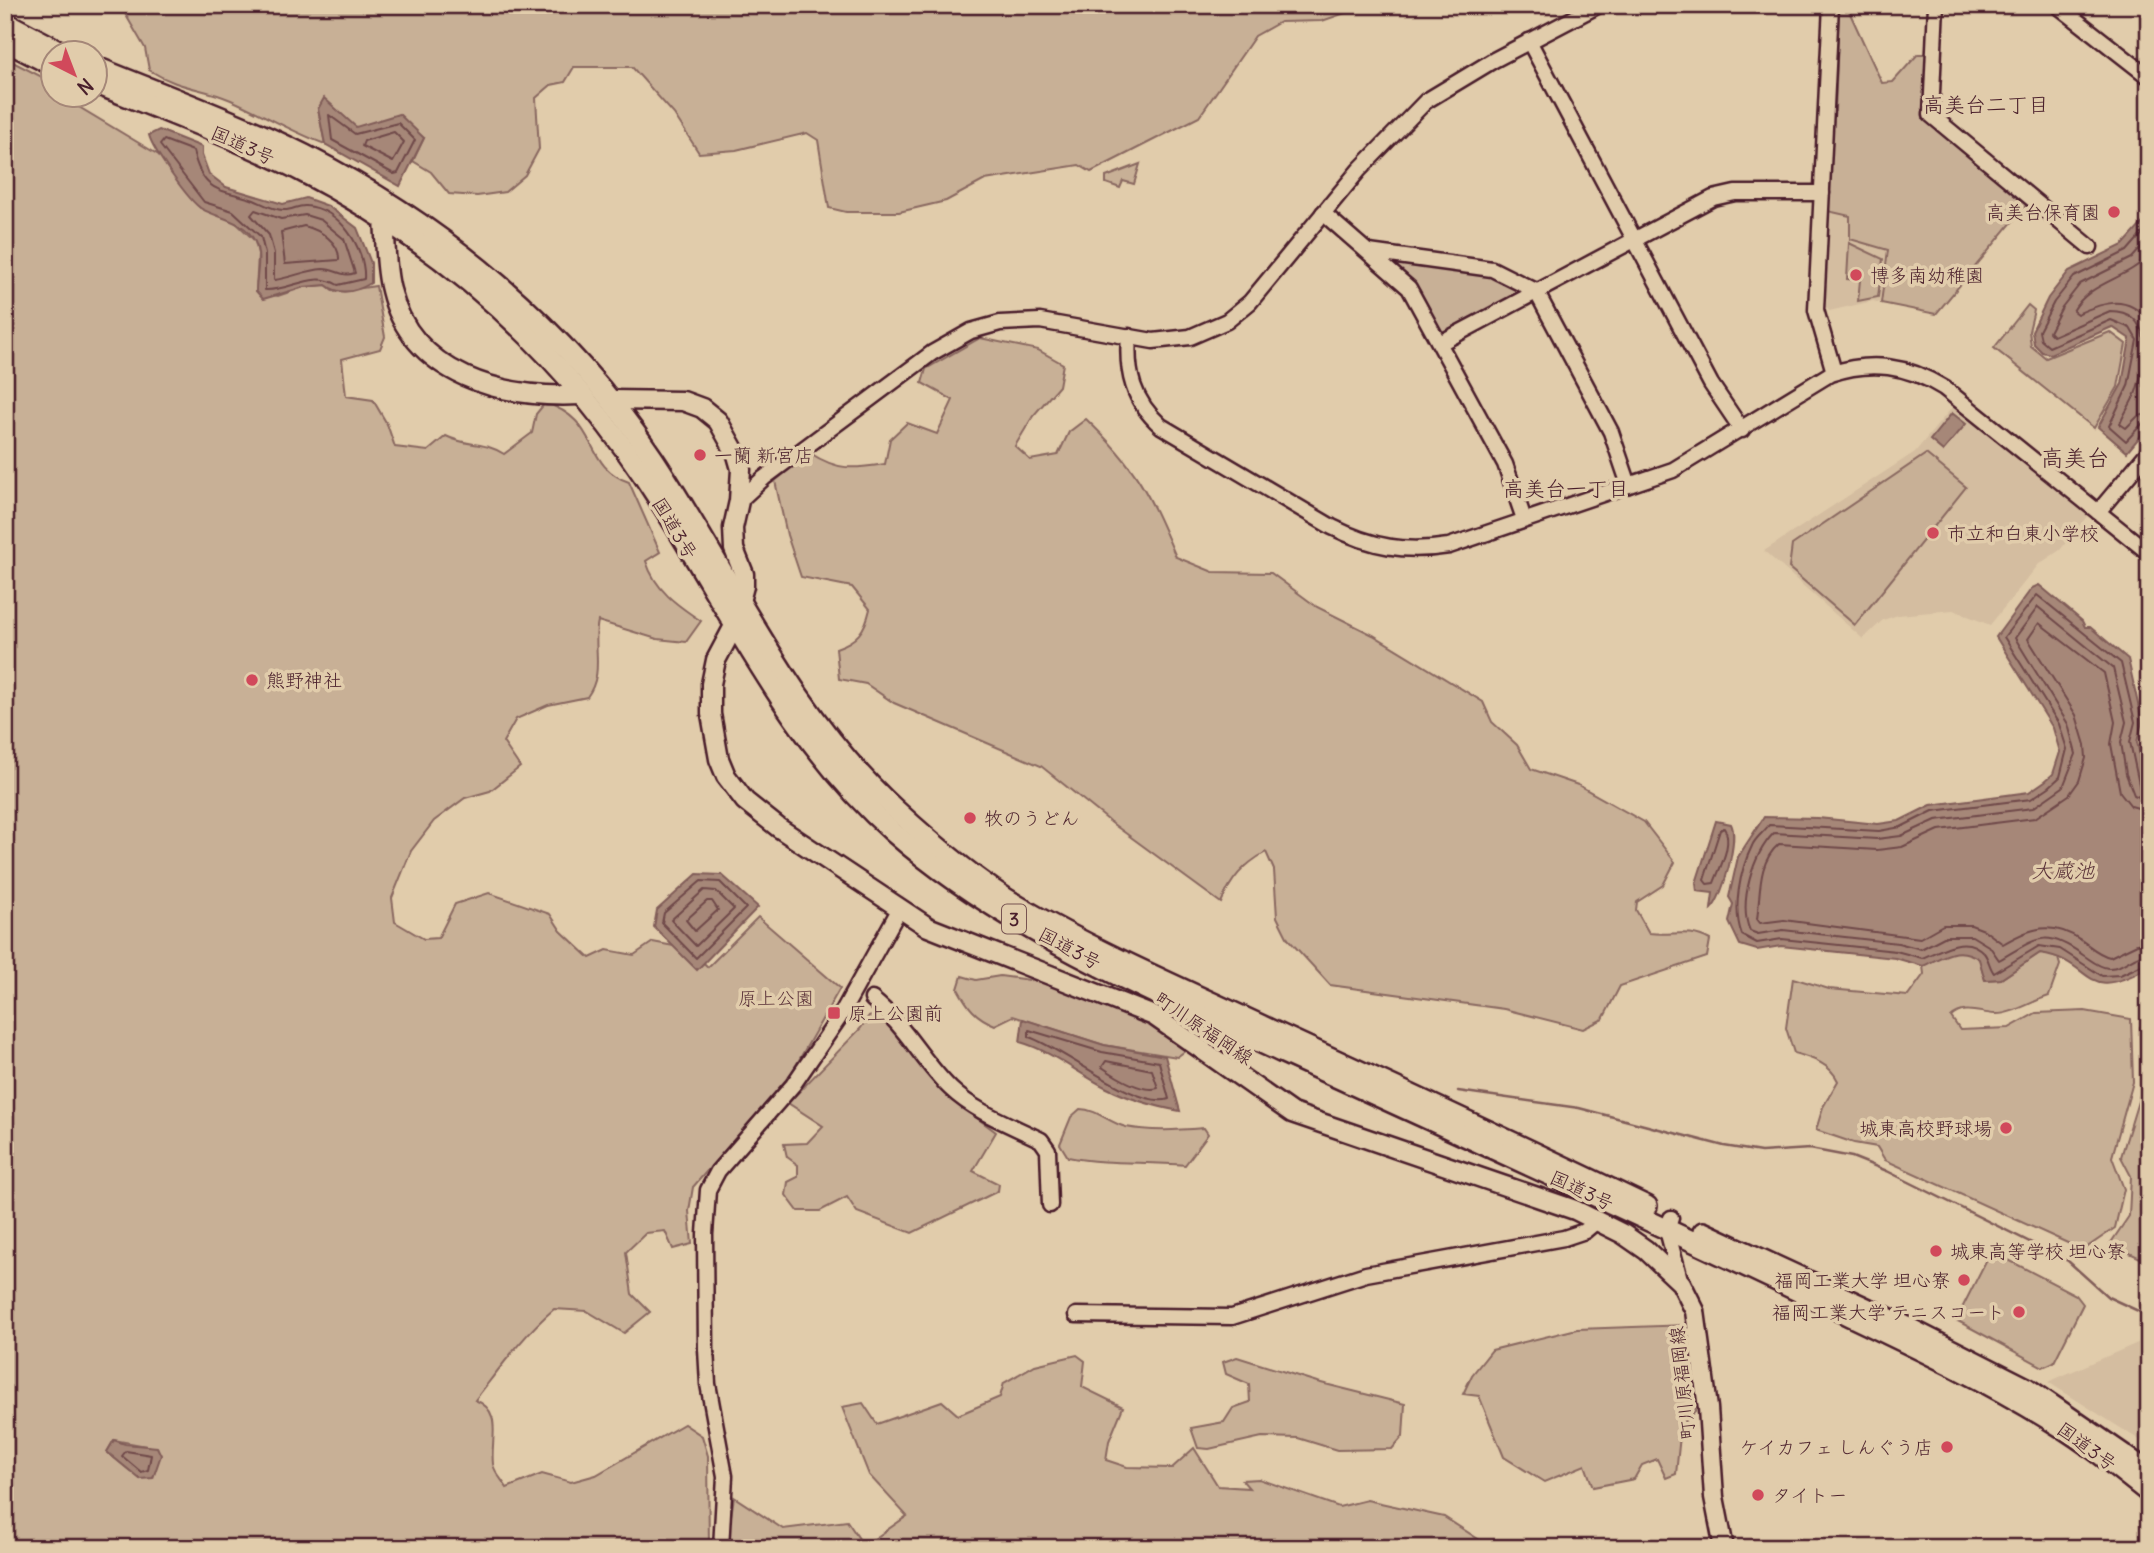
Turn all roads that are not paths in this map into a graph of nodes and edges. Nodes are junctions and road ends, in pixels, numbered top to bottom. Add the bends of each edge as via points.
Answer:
1 (1599, 5) edge
2 (1832, 5) edge
3 (1936, 5) edge
4 (2057, 5) edge
5 (5, 22) edge
6 (38, 39) edge
7 (5, 41) edge
8 (1529, 41) junction
9 (38, 58) edge
10 (108, 72) edge
11 (2149, 77) edge
12 (108, 89) edge
13 (1822, 193) junction
14 (1324, 213) junction
15 (384, 220) junction
16 (1634, 239) junction
17 (2090, 247) dead end
18 (1369, 252) junction
19 (1536, 291) junction
20 (1129, 336) junction
21 (1440, 343) junction
22 (1834, 372) junction
23 (581, 395) junction
24 (611, 400) junction
25 (1742, 430) junction
26 (2149, 451) edge
27 (1629, 485) junction
28 (739, 501) junction
29 (2098, 512) junction
30 (1524, 519) junction
31 (2149, 553) edge
32 (739, 600) junction
33 (733, 628) junction
34 (899, 910) junction
35 (872, 999) dead end
36 (1050, 1205) dead end
37 (1598, 1220) junction
38 (1669, 1224) junction
39 (1681, 1283) junction
40 (1076, 1315) dead end
41 (2149, 1472) edge
42 (2149, 1493) edge
43 (721, 1548) edge
44 (1724, 1548) edge

1 - 8 street
2 - 13 street
3 - 17 street via 1931,115
4 - 11 street
5 - 6 highway
7 - 9 highway
8 - 14 street via 1426,101
8 - 16 street
10 - 24 highway, 国道3号 / 3 via 259,134 362,187 447,242 512,295
12 - 15 highway, 国道3号 / 3 via 292,167
13 - 16 street via 1723,195
13 - 22 street via 1816,310
14 - 18 street
14 - 20 street via 1250,302 1227,321 1172,341
15 - 23 highway, 国道3号 / 3 via 428,248 500,306
15 - 23 main road via 391,291 414,337 434,357 476,383 553,396
16 - 19 street
16 - 25 street
18 - 19 street via 1492,269
18 - 21 street via 1409,288
19 - 21 street
19 - 27 street via 1611,432
20 - 28 street via 1040,321 1000,323 971,331 932,353
20 - 30 street via 1132,387 1161,426 1360,541 1418,551 1449,546
21 - 30 street via 1505,464
22 - 25 street
22 - 29 street via 1881,365 1921,375 1944,388
23 - 33 highway, 国道3号 / 3 via 657,496
24 - 28 main road, 町川原福岡線 via 675,400 702,408 718,421 737,456
24 - 32 highway, 国道3号 / 3 via 654,460
25 - 27 street via 1673,470
26 - 29 street
27 - 30 street
28 - 32 main road, 町川原福岡線 via 733,528 734,549 744,574
29 - 31 street
32 - 33 main road, 町川原福岡線
32 - 38 highway, 国道3号 / 3 via 822,728 891,806 1018,906
33 - 34 main road, 町川原福岡線 via 716,660 711,684 713,736 726,776 756,811
33 - 38 highway, 国道3号 / 3 via 795,723 858,796 892,831 1009,916 1144,988
34 - 37 main road, 町川原福岡線 via 942,934 1154,1016 1292,1114
34 - 43 street via 839,1018 793,1085 718,1171 708,1190 706,1349 725,1476
35 - 36 street via 913,1040 951,1089 1041,1140 1048,1150
37 - 39 main road, 町川原福岡線 via 1646,1250
37 - 40 street via 1585,1231 1564,1238 1366,1274 1232,1317
38 - 39 street
38 - 41 highway, 国道3号 / 3 via 1899,1323 2027,1388
38 - 42 highway, 国道3号 / 3 via 1994,1387 2063,1427
39 - 44 main road, 町川原福岡線 via 1695,1311 1714,1497

